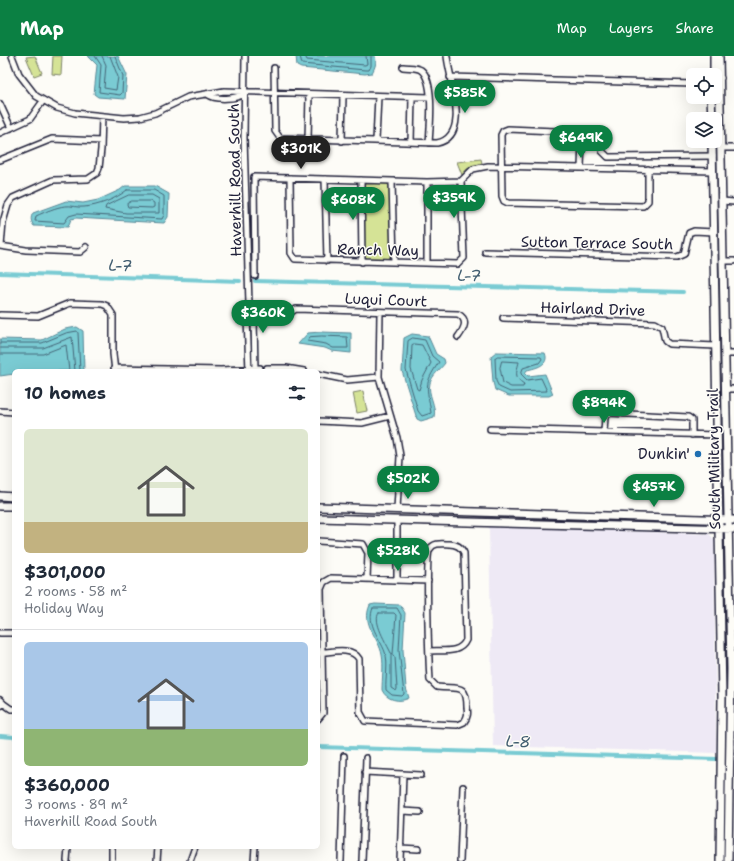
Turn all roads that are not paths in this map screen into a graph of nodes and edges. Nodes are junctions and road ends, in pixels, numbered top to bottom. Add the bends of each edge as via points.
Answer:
1 (12, 56) edge
2 (245, 56) edge
3 (447, 56) edge
4 (711, 56) edge
5 (714, 56) edge
6 (719, 56) edge
7 (403, 67) dead end
8 (274, 68) dead end
9 (711, 68) edge
10 (714, 68) edge
11 (720, 68) edge
12 (450, 77) junction
13 (686, 84) edge
14 (274, 92) junction
15 (246, 93) junction
16 (309, 94) junction
17 (343, 95) junction
18 (378, 96) junction
19 (412, 97) junction
20 (430, 97) junction
21 (43, 101) junction
22 (0, 104) edge
23 (102, 116) junction
24 (11, 128) junction
25 (0, 133) edge
26 (308, 140) junction
27 (342, 140) junction
28 (602, 140) dead end
29 (101, 141) junction
30 (376, 141) junction
31 (411, 142) junction
32 (429, 143) junction
33 (712, 148) edge
34 (721, 148) edge
35 (722, 148) edge
36 (734, 148) edge
37 (713, 156) junction
38 (0, 160) edge
39 (500, 166) junction
40 (581, 168) junction
41 (648, 169) junction
42 (713, 173) junction
43 (290, 178) junction
44 (326, 179) junction
45 (361, 180) junction
46 (392, 181) junction
47 (460, 181) junction
48 (427, 182) junction
49 (722, 201) junction
50 (714, 202) junction
51 (734, 202) edge
52 (714, 232) junction
53 (722, 238) junction
54 (0, 246) edge
55 (86, 247) dead end
56 (485, 252) dead end
57 (714, 259) junction
58 (327, 261) junction
59 (723, 261) junction
60 (734, 261) edge
61 (362, 262) junction
62 (394, 262) junction
63 (428, 263) junction
64 (255, 276) dead end
65 (724, 302) junction
66 (380, 312) junction
67 (0, 315) edge
68 (287, 315) dead end
69 (503, 318) dead end
70 (458, 337) dead end
71 (716, 346) junction
72 (725, 354) junction
73 (734, 354) edge
74 (268, 368) dead end
75 (115, 369) edge
76 (253, 369) edge
77 (292, 369) edge
78 (320, 374) edge
79 (379, 377) junction
80 (725, 387) junction
81 (734, 389) edge
82 (0, 411) edge
83 (12, 412) edge
84 (390, 416) junction
85 (320, 421) edge
86 (490, 429) dead end
87 (604, 432) junction
88 (692, 435) junction
89 (718, 435) junction
90 (0, 496) edge
91 (12, 497) edge
92 (0, 506) edge
93 (12, 506) edge
94 (320, 507) edge
95 (397, 509) junction
96 (419, 510) junction
97 (528, 514) junction
98 (541, 515) junction
99 (614, 517) junction
100 (320, 518) edge
101 (375, 519) junction
102 (719, 519) junction
103 (397, 520) junction
104 (731, 520) edge
105 (515, 524) junction
106 (529, 524) junction
107 (601, 526) junction
108 (720, 529) junction
109 (731, 529) edge
110 (320, 541) edge
111 (368, 580) junction
112 (397, 580) junction
113 (428, 581) junction
114 (0, 633) edge
115 (12, 633) edge
116 (722, 634) junction
117 (429, 651) junction
118 (320, 652) edge
119 (732, 670) edge
120 (731, 690) junction
121 (722, 696) junction
122 (1, 703) edge
123 (12, 709) edge
124 (320, 717) edge
125 (733, 730) edge
126 (731, 746) junction
127 (344, 756) dead end
128 (366, 758) dead end
129 (732, 768) edge
130 (365, 772) junction
131 (403, 774) junction
132 (421, 775) dead end
133 (463, 787) dead end
134 (402, 811) junction
135 (420, 812) dead end
136 (721, 823) junction
137 (401, 848) junction
138 (68, 849) edge
139 (112, 849) edge
140 (158, 849) edge
141 (194, 849) edge
142 (255, 849) edge
143 (418, 849) dead end
144 (67, 861) edge
145 (112, 861) edge
146 (157, 861) edge
147 (190, 861) edge
148 (254, 861) edge
149 (341, 861) edge
150 (362, 861) edge
151 (400, 861) edge
152 (460, 861) edge
153 (720, 861) edge
154 (724, 861) edge
155 (728, 861) edge

1 - 21 street via 23,82
2 - 15 street, Haverhill Road South
3 - 12 street
4 - 9 main road
5 - 10 main road
6 - 11 main road, South Military Trail
7 - 20 street via 423,72
8 - 14 street
12 - 13 street
12 - 32 street via 456,109 454,130 445,140
14 - 15 street
14 - 16 street
14 - 26 street via 277,137
15 - 23 street via 224,91 188,97 146,116
15 - 76 street, Haverhill Road South via 244,138 249,304 247,318
16 - 17 street
16 - 26 street
17 - 18 street
17 - 27 street
18 - 19 street
18 - 30 street
19 - 20 street
19 - 31 street
20 - 32 street
21 - 23 street via 66,111
21 - 24 street via 30,119
22 - 24 street
23 - 29 street
24 - 25 street
26 - 27 street
27 - 30 street
28 - 37 street via 602,151 608,157
29 - 38 street via 52,139
29 - 54 street via 99,168 93,177 53,180 13,198 3,222
30 - 31 street
31 - 32 street
33 - 37 main road, South Military Trail
34 - 49 main road, South Military Trail
35 - 36 street
37 - 42 main road, South Military Trail
39 - 40 street
39 - 40 street via 500,135 508,129 579,132 582,139
39 - 41 street via 502,196 508,203 640,207 648,201
39 - 47 street via 479,167
40 - 41 street
41 - 42 street
42 - 49 main road via 717,196
42 - 50 main road, South Military Trail
43 - 44 street
43 - 58 street, Ranch Way via 293,258
43 - 64 street via 254,177
44 - 45 street
44 - 58 street
45 - 46 street
45 - 61 street
46 - 48 street
46 - 62 street
47 - 48 street
47 - 63 street, Ranch Way via 464,256 458,264
48 - 63 street
49 - 51 street
49 - 53 main road, South Military Trail
50 - 52 main road, South Military Trail
50 - 53 main road via 718,206
52 - 56 street, Sutton Terrace South via 691,232 687,236 684,254 677,257
52 - 57 main road, South Military Trail
53 - 59 main road, South Military Trail
54 - 55 street via 26,250 80,252
57 - 65 main road via 718,263 719,296
57 - 71 main road, South Military Trail
58 - 61 street, Ranch Way
59 - 60 street
59 - 65 main road, South Military Trail
61 - 62 street, Ranch Way
62 - 63 street, Ranch Way
65 - 72 main road, South Military Trail
66 - 68 street, Luqui Court via 296,309
66 - 70 street, Luqui Court via 458,314 462,317 464,328
66 - 79 street
67 - 75 street via 38,316 70,303 107,306 113,315 112,354
69 - 71 street, Hairland Drive via 655,323 662,327 668,344
71 - 80 main road via 721,352 721,371
71 - 89 main road, South Military Trail
72 - 73 street
72 - 80 main road, South Military Trail
74 - 77 street
78 - 79 street via 347,380
79 - 84 street
80 - 81 street
80 - 104 main road, South Military Trail
82 - 83 street
84 - 85 street via 362,422
84 - 95 street via 400,456
86 - 87 street
87 - 88 street
87 - 88 street via 604,417 608,413 688,417 692,420
88 - 89 street
89 - 102 main road, South Military Trail
90 - 91 main road
92 - 93 main road
94 - 95 main road
95 - 96 main road
95 - 101 main road via 391,514
96 - 97 main road
96 - 103 main road via 407,512
97 - 98 main road
97 - 105 main road
98 - 99 main road
98 - 106 main road
99 - 102 main road
99 - 107 main road
100 - 101 main road
101 - 103 main road
102 - 104 main road
102 - 108 main road, South Military Trail
103 - 105 main road
103 - 112 street
104 - 109 main road, South Military Trail
105 - 106 main road
106 - 107 main road
107 - 108 main road
108 - 109 main road
108 - 116 main road, South Military Trail
109 - 119 main road, South Military Trail
110 - 111 street via 358,542 365,545 368,553
111 - 112 street
111 - 118 street via 331,578 322,584
112 - 113 street
113 - 117 street
113 - 117 street via 430,548 437,544 455,544 462,549 466,640 463,647 458,650
114 - 115 street
116 - 120 main road via 725,644 726,684
116 - 121 main road, South Military Trail
117 - 118 street via 432,684 440,688 460,688 466,693 468,715 462,724 365,721 360,715 357,655 348,651
118 - 124 street via 323,713
119 - 120 main road, South Military Trail
120 - 125 main road, South Military Trail
121 - 126 main road via 727,702 728,740
121 - 136 main road, South Military Trail
122 - 123 street
125 - 126 main road, South Military Trail
126 - 129 main road, South Military Trail
127 - 149 street
128 - 130 street
129 - 155 main road, South Military Trail
130 - 131 street
130 - 150 street
131 - 132 street
131 - 134 street
133 - 152 street
134 - 135 street
134 - 137 street
136 - 153 main road, South Military Trail
136 - 154 main road via 724,832
137 - 143 street
137 - 151 street
138 - 144 street
139 - 145 street
140 - 146 street
141 - 147 street
142 - 148 street

